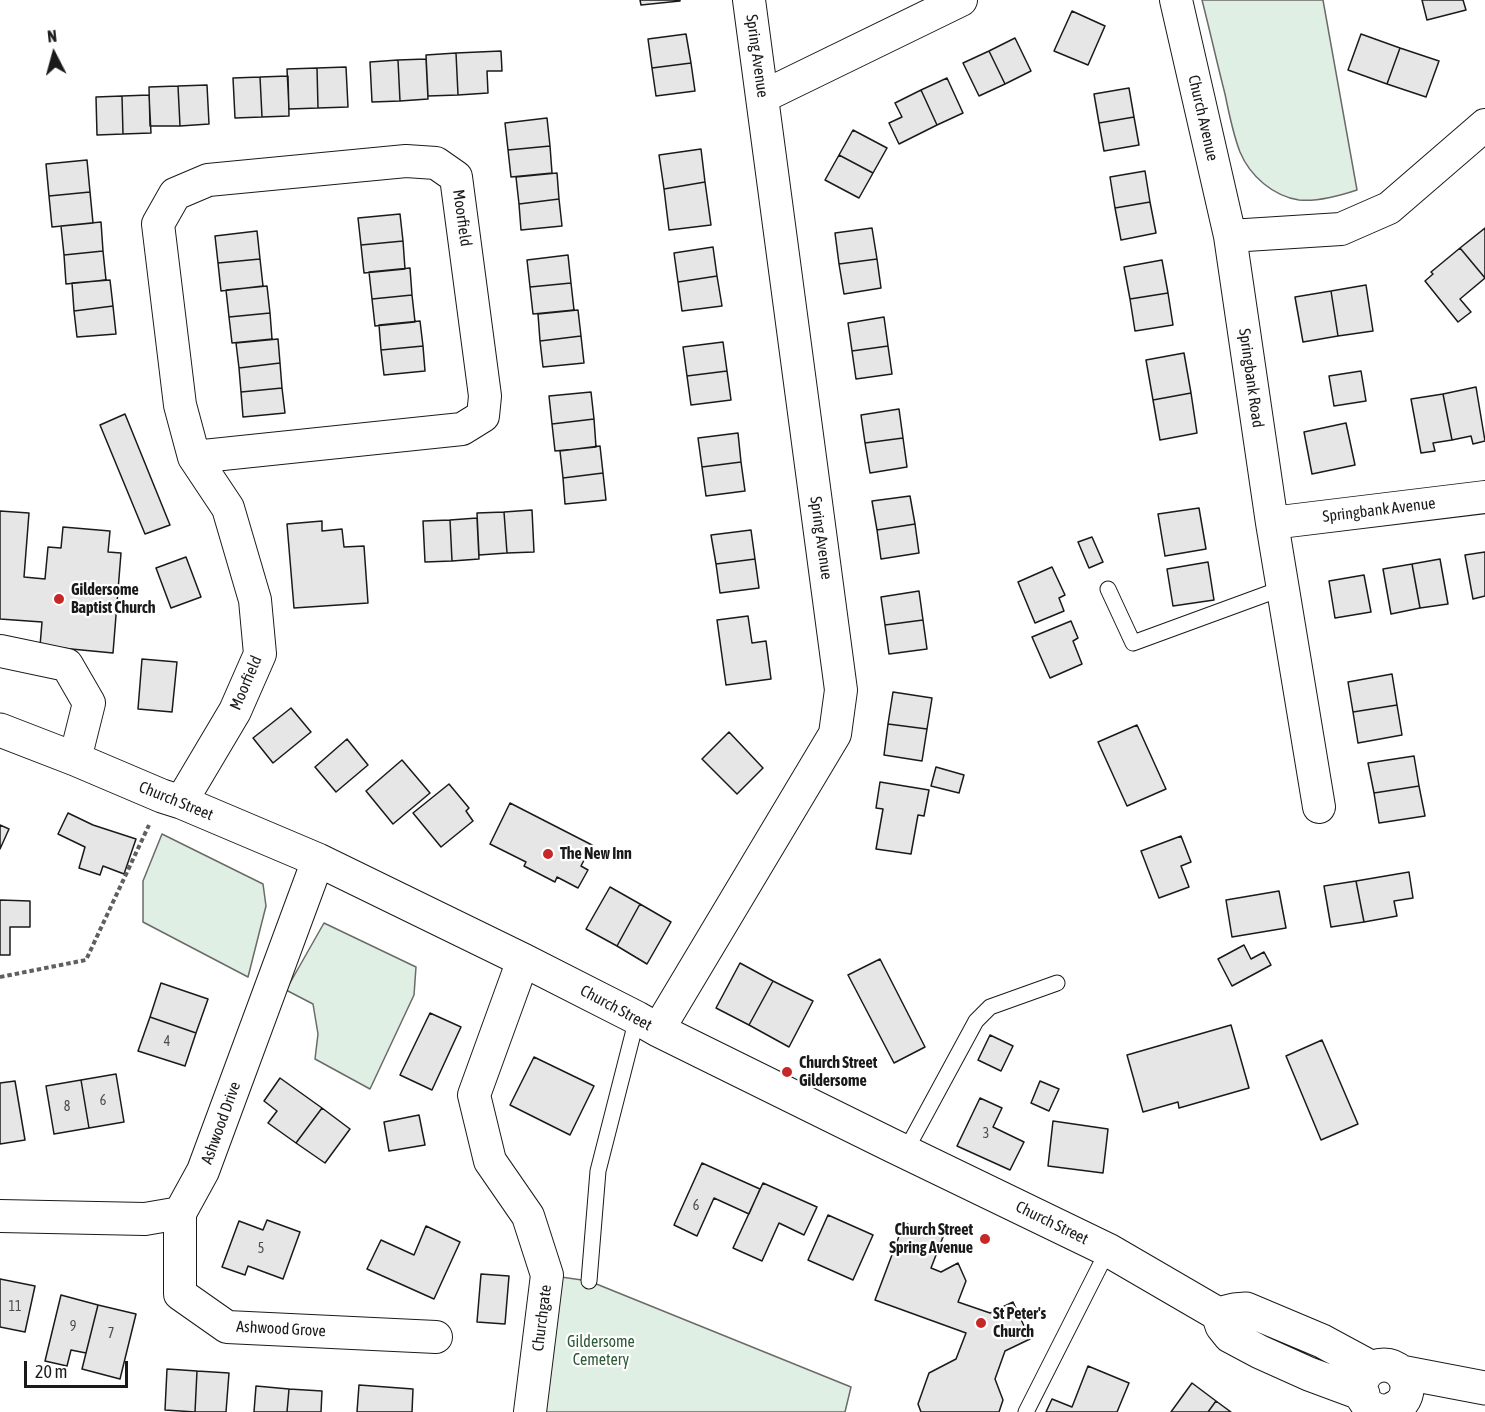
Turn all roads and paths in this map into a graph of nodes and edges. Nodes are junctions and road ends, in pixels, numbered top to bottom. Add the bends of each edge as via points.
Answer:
1 (749, 0) edge
2 (961, 0) edge
3 (1176, 0) edge
4 (762, 97) junction
5 (1485, 125) edge
6 (1230, 236) junction
7 (194, 457) junction
8 (1485, 497) edge
9 (1272, 523) junction
10 (1283, 588) junction
11 (1108, 589) dead end
12 (0, 651) edge
13 (0, 730) edge
14 (75, 759) junction
15 (172, 799) junction
16 (1319, 807) dead end
17 (318, 860) junction
18 (523, 960) junction
19 (0, 977) edge
20 (1057, 982) dead end
21 (648, 1024) junction
22 (905, 1152) junction
23 (180, 1213) junction
24 (0, 1216) edge
25 (1108, 1250) junction
26 (589, 1281) dead end
27 (436, 1337) dead end
28 (1485, 1388) edge
29 (1388, 1398) edge
30 (530, 1412) edge
31 (1026, 1412) edge

1 - 4 street, Spring Avenue
2 - 4 street
3 - 6 street, Church Avenue
4 - 21 street, Spring Avenue via 841,690 836,734
5 - 6 street via 1389,208 1341,230
6 - 9 street, Springbank Road
7 - 7 street, Moorfield via 180,405 158,224 175,194 208,180 406,161 436,163 456,177 485,396 483,416 462,429
7 - 15 street, Moorfield via 228,508 255,600 260,654 235,711
8 - 9 street, Springbank Avenue
9 - 10 street, Springbank Road
10 - 11 lane via 1133,643
10 - 16 street, Springbank Road
12 - 14 street via 67,665 89,703
13 - 14 main road, Church Street
14 - 15 main road, Church Street
15 - 17 main road, Church Street
15 - 19 path via 86,960
17 - 18 main road, Church Street
17 - 23 street, Ashwood Drive via 203,1171
18 - 21 main road, Church Street
18 - 30 street, Churchgate via 474,1095 490,1161 528,1216 547,1275
20 - 22 lane via 990,1007 975,1021
21 - 22 main road, Church Street
21 - 26 lane via 598,1171
22 - 25 main road, Church Street
23 - 24 street via 145,1220
23 - 27 street, Ashwood Grove via 180,1294 227,1327
25 - 29 main road, Church Street via 1218,1314 1230,1336 1260,1352 1309,1374
25 - 31 lane
28 - 29 main road, Church Street

